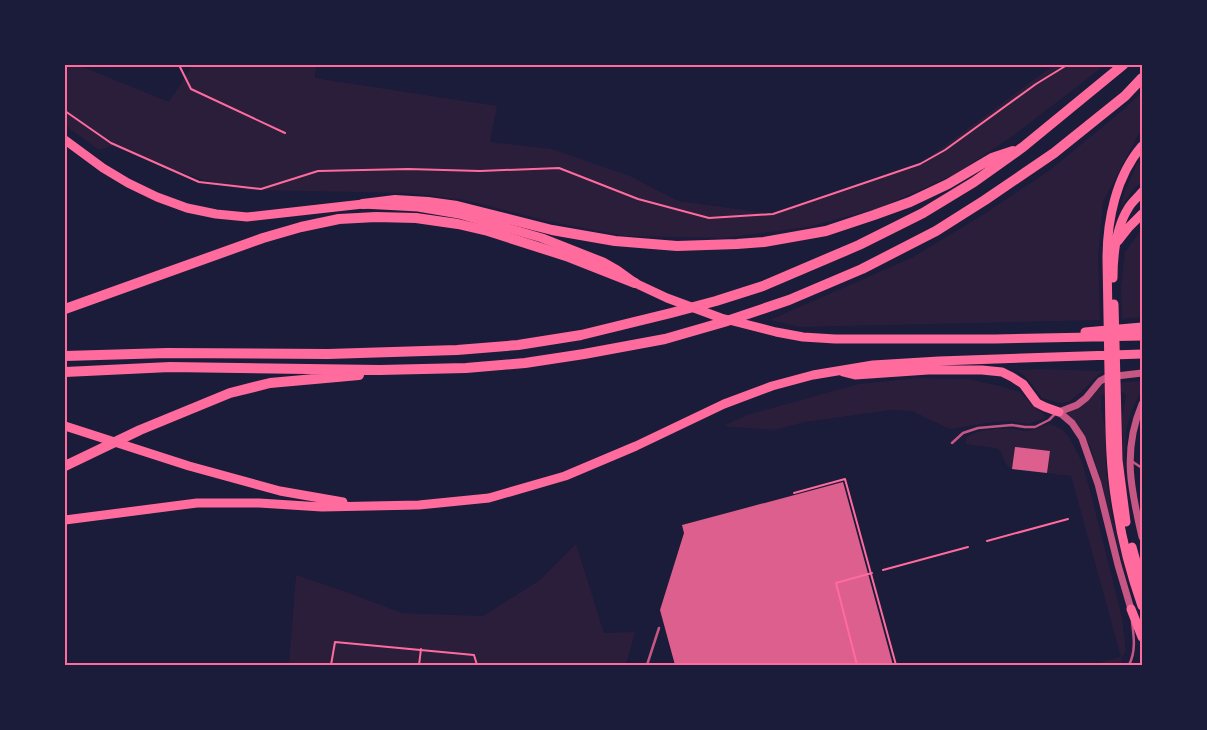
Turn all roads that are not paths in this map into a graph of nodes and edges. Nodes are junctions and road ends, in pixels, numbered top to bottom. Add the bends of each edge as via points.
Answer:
1 (1123, 65) edge
2 (1142, 78) edge
3 (65, 140) edge
4 (1142, 146) edge
5 (1024, 148) junction
6 (1142, 192) edge
7 (363, 204) junction
8 (1142, 214) edge
9 (1116, 243) junction
10 (635, 283) junction
11 (1110, 286) junction
12 (65, 309) edge
13 (1142, 327) edge
14 (1142, 336) edge
15 (996, 339) junction
16 (1142, 354) edge
17 (65, 356) edge
18 (380, 370) junction
19 (838, 370) junction
20 (65, 372) edge
21 (1142, 373) edge
22 (1142, 404) edge
23 (1059, 412) junction
24 (1113, 422) junction
25 (65, 426) edge
26 (952, 442) dead end
27 (1130, 459) junction
28 (65, 466) edge
29 (1142, 468) edge
30 (360, 505) junction
31 (65, 520) edge
32 (1142, 537) edge
33 (1142, 583) edge
34 (1142, 606) edge
35 (1131, 608) junction
36 (659, 628) dead end
37 (1142, 637) edge
38 (647, 665) edge
39 (1129, 665) edge

1 - 5 highway
2 - 18 highway via 1125,96 1054,153 985,200 862,269 788,300 665,339 584,354 466,368
3 - 7 highway via 128,183 187,208 247,216
4 - 11 highway via 1116,194 1107,241
5 - 7 highway via 992,158 910,202 826,231 764,242 677,246 615,241 552,230 457,206 395,200
5 - 17 highway via 923,213 859,245 763,286 581,335 457,350
6 - 9 highway via 1129,207
7 - 10 highway via 418,207 489,222 603,262
8 - 9 highway
9 - 11 highway
10 - 12 highway via 488,230 416,218 376,217 339,219 300,227
10 - 15 highway via 721,318 803,337 835,340
11 - 24 highway
13 - 15 highway
14 - 15 highway
16 - 19 highway via 929,362
18 - 20 highway via 170,367
18 - 28 highway via 355,376 270,383 230,393 140,430
19 - 23 highway via 856,375 928,370 1002,372 1023,384 1037,403
19 - 30 highway via 772,386 724,404 565,476 489,498 419,505
21 - 23 street via 1108,377 1077,405
22 - 27 street via 1134,425
23 - 26 lane via 1035,427 978,428 963,433
23 - 35 street via 1082,438 1098,484
24 - 33 highway via 1125,518
24 - 34 highway via 1112,467 1116,502
25 - 30 highway via 280,491
27 - 29 lane
27 - 32 street via 1134,503
30 - 31 highway via 197,503
35 - 37 highway
35 - 39 lane via 1134,643
36 - 38 lane

